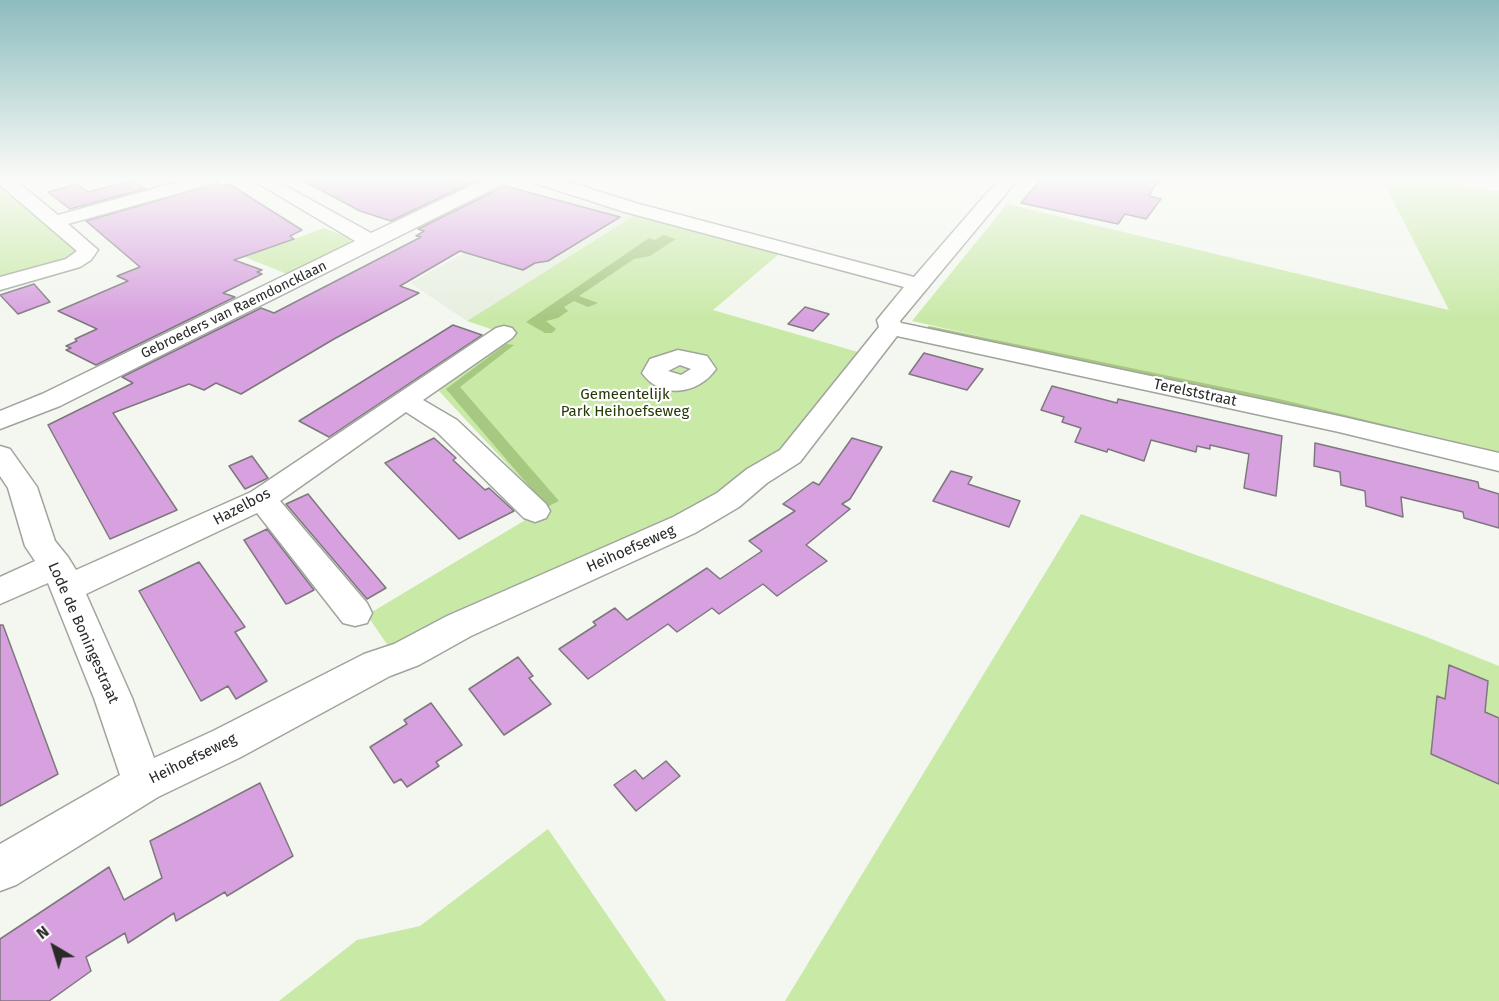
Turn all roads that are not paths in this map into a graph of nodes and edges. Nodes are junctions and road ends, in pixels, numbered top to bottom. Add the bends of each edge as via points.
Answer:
1 (61, 226) edge
2 (343, 226) edge
3 (402, 226) edge
4 (699, 226) edge
5 (970, 226) edge
6 (370, 241) junction
7 (0, 284) edge
8 (917, 284) junction
9 (891, 328) junction
10 (504, 333) dead end
11 (405, 400) junction
12 (0, 421) edge
13 (0, 455) edge
14 (1499, 462) edge
15 (262, 499) junction
16 (535, 511) dead end
17 (61, 577) junction
18 (0, 591) edge
19 (355, 613) dead end
20 (143, 783) junction
21 (0, 869) edge

1 - 7 street via 88,250 84,256
2 - 6 street
3 - 6 street, Gebroeders van Raemdoncklaan
4 - 8 street
5 - 8 street, Heihoefseweg
6 - 12 street, Gebroeders van Raemdoncklaan via 265,296
8 - 9 street, Heihoefseweg via 888,320
9 - 14 street, Terelststraat
9 - 20 street, Heihoefseweg via 790,456 728,500 684,525 377,665
10 - 11 street, Hazelbos
11 - 15 street, Hazelbos
11 - 16 street via 447,426
13 - 17 street, Lode de Boningestraat via 22,488 41,546
15 - 17 street, Hazelbos
15 - 19 street
17 - 18 street, Hazelbos
17 - 20 street, Lode de Boningestraat via 113,698
20 - 21 street, Heihoefseweg

